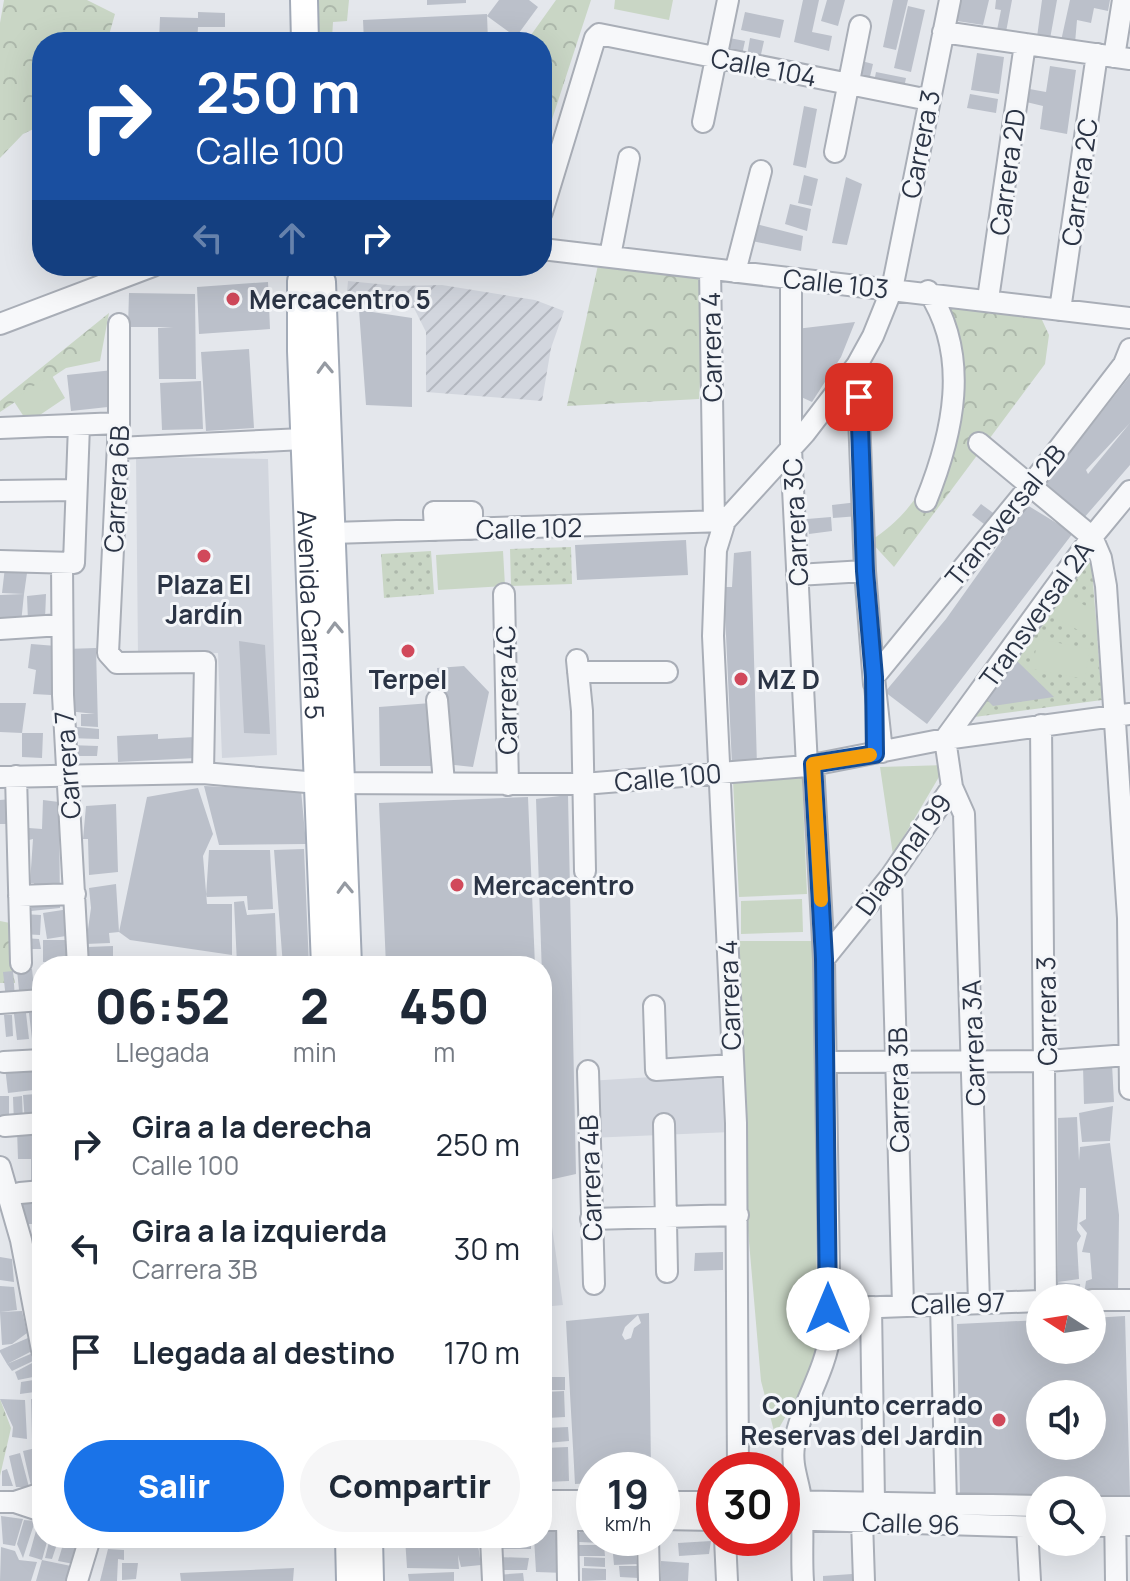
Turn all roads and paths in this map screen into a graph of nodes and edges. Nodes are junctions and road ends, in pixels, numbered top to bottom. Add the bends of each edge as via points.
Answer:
1 (304, 0) edge
2 (728, 0) edge
3 (950, 0) edge
4 (1123, 0) edge
5 (860, 26) dead end
6 (305, 32) edge
7 (943, 32) junction
8 (1025, 44) junction
9 (716, 57) junction
10 (1114, 57) edge
11 (849, 84) junction
12 (929, 100) junction
13 (703, 122) dead end
14 (835, 152) dead end
15 (629, 158) dead end
16 (761, 171) dead end
17 (552, 179) edge
18 (552, 250) edge
19 (610, 256) junction
20 (737, 265) junction
21 (710, 269) junction
22 (127, 276) edge
23 (305, 276) edge
24 (318, 276) edge
25 (791, 278) junction
26 (892, 289) junction
27 (928, 291) junction
28 (988, 299) junction
29 (1060, 310) junction
30 (1130, 318) edge
31 (0, 324) edge
32 (119, 324) dead end
33 (1130, 349) edge
34 (857, 365) junction
35 (119, 423) junction
36 (79, 425) junction
37 (0, 428) edge
38 (303, 439) junction
39 (979, 443) dead end
40 (118, 448) junction
41 (791, 449) junction
42 (1030, 486) junction
43 (76, 490) junction
44 (0, 491) edge
45 (1130, 491) edge
46 (926, 501) dead end
47 (720, 521) junction
48 (332, 533) junction
49 (1092, 537) junction
50 (0, 561) edge
51 (68, 563) junction
52 (865, 571) junction
53 (797, 575) junction
54 (504, 594) dead end
55 (61, 625) junction
56 (0, 629) edge
57 (667, 672) dead end
58 (874, 677) junction
59 (437, 700) dead end
60 (1122, 715) edge
61 (1041, 725) junction
62 (945, 739) junction
63 (878, 753) junction
64 (810, 765) junction
65 (203, 773) junction
66 (720, 773) junction
67 (8, 776) edge
68 (69, 777) junction
69 (444, 783) junction
70 (329, 784) junction
71 (583, 784) junction
72 (508, 785) junction
73 (952, 787) junction
74 (1127, 836) edge
75 (585, 871) dead end
76 (891, 876) junction
77 (75, 894) junction
78 (19, 896) junction
79 (1129, 918) edge
80 (78, 956) edge
81 (325, 956) edge
82 (347, 956) edge
83 (824, 959) junction
84 (21, 963) dead end
85 (32, 1001) edge
86 (0, 1003) edge
87 (654, 1006) dead end
88 (1128, 1055) edge
89 (898, 1060) junction
90 (974, 1060) junction
91 (32, 1061) edge
92 (1047, 1061) junction
93 (4, 1062) dead end
94 (826, 1062) junction
95 (732, 1065) junction
96 (588, 1071) dead end
97 (1130, 1089) edge
98 (32, 1124) edge
99 (664, 1124) dead end
100 (5, 1126) dead end
101 (0, 1167) edge
102 (32, 1192) edge
103 (20, 1193) dead end
104 (738, 1215) junction
105 (666, 1216) junction
106 (591, 1219) junction
107 (32, 1264) edge
108 (667, 1272) dead end
109 (594, 1284) dead end
110 (1046, 1284) edge
111 (1106, 1300) edge
112 (1130, 1300) edge
113 (1026, 1301) edge
114 (979, 1302) junction
115 (903, 1305) junction
116 (941, 1305) junction
117 (871, 1307) junction
118 (828, 1309) junction
119 (738, 1452) edge
120 (794, 1452) edge
121 (32, 1496) edge
122 (552, 1501) edge
123 (576, 1501) edge
124 (7, 1502) edge
125 (874, 1502) junction
126 (946, 1505) junction
127 (1026, 1506) edge
128 (32, 1508) edge
129 (800, 1509) edge
130 (800, 1511) edge
131 (1122, 1516) edge
132 (552, 1520) edge
133 (567, 1520) junction
134 (576, 1520) edge
135 (862, 1521) junction
136 (1026, 1527) edge
137 (87, 1548) edge
138 (349, 1548) edge
139 (369, 1548) edge
140 (491, 1548) edge
141 (648, 1556) edge
142 (726, 1556) edge
143 (799, 1556) edge
144 (1032, 1556) edge
145 (77, 1581) edge
146 (350, 1581) edge
147 (370, 1581) edge
148 (493, 1581) edge
149 (568, 1581) edge
150 (649, 1581) edge
151 (727, 1581) edge
152 (803, 1581) edge
153 (864, 1581) edge
154 (1030, 1581) edge
155 (1116, 1581) edge

1 - 6 main road
2 - 9 street
3 - 7 street, Carrera 3
4 - 10 street, Carrera 2C
5 - 11 street
7 - 8 street
7 - 12 street, Carrera 3
8 - 10 street
8 - 28 street, Carrera 2D
9 - 11 street, Calle 104
9 - 13 street
9 - 17 street, Calle 104 via 599,34
10 - 29 street, Carrera 2C
11 - 12 street, Calle 104
11 - 14 street
12 - 26 street, Carrera 3
15 - 19 street
16 - 20 street
18 - 19 street, Calle 103
19 - 21 street, Calle 103
20 - 21 street, Calle 103
20 - 25 street, Calle 103
21 - 47 street, Carrera 4
22 - 31 street
23 - 38 main road, Avenida Carrera 5
48 -> 24 main road, Avenida Carrera 5
25 - 26 street, Calle 103
25 - 41 street, Carrera 3C
26 - 27 street, Calle 103
26 - 34 street, Carrera 3
27 - 28 street, Calle 103
27 - 46 street via 942,317 955,371 943,458
28 - 29 street, Calle 103
29 - 30 street, Calle 103
32 - 35 street, Carrera 6B
33 - 42 street, Transversal 2B
34 - 41 street
34 - 52 street
35 - 36 street
35 - 40 street, Carrera 6B
36 - 37 street
36 - 43 street, Carrera 7
38 - 40 street
38 - 70 main road, Avenida Carrera 5
39 - 42 street
40 - 65 street, Carrera 6B via 108,653 117,663 205,662
41 - 47 street
41 - 53 street, Carrera 3C
42 - 49 street
42 - 58 street, Transversal 2B
43 - 44 street
43 - 51 street, Carrera 7
45 - 49 street, Transversal 2A
47 - 48 street, Calle 102 via 434,521
47 - 66 street, Carrera 4 via 712,587
70 -> 48 main road, Avenida Carrera 5
49 - 60 street via 1106,586
49 - 62 street, Transversal 2A
50 - 51 street
51 - 55 street, Carrera 7
52 - 53 street
52 - 58 street
53 - 64 street, Carrera 3C
54 - 72 street, Carrera 4C
55 - 56 street
55 - 68 street, Carrera 7
57 - 71 street via 578,666
58 - 63 street
59 - 69 street
60 - 61 street, Calle 100
60 - 74 street
61 - 62 street, Calle 100
61 - 92 street, Carrera 3
62 - 63 street, Calle 100
62 - 73 street, Diagonal 99
63 - 64 street, Calle 100
64 - 66 street, Calle 100
64 - 83 street, Carrera 3C
65 - 68 street, Calle 100
65 - 70 street, Calle 100
66 - 71 street, Calle 100
66 - 95 street, Carrera 4
67 - 68 street, Calle 100
67 - 78 street
68 - 77 street, Carrera 7
69 - 70 street, Calle 100
69 - 72 street, Calle 100
70 - 81 main road, Avenida Carrera 5
82 -> 70 main road, Avenida Carrera 5
71 - 72 street, Calle 100
71 - 75 street
73 - 76 street, Diagonal 99
73 - 90 street, Carrera 3A via 964,814
74 - 79 street
76 - 83 street, Diagonal 99
76 - 89 street, Carrera 3B
77 - 78 street
77 - 80 street, Carrera 7
78 - 84 street
79 - 88 street
83 - 94 street, Carrera 3C
85 - 86 street
87 - 95 street via 656,1070
88 - 92 street
88 - 97 street
89 - 90 street
89 - 94 street
89 - 115 street, Carrera 3B
90 - 92 street
90 - 114 street, Carrera 3A
91 - 93 street
92 - 110 street, Carrera 3
94 - 118 street, Carrera 3C
95 - 104 street, Carrera 4
96 - 106 street, Carrera 4B
98 - 100 street
99 - 105 street
101 - 107 street
102 - 103 street
104 - 105 street
104 - 119 street, Carrera 4
105 - 106 street
105 - 108 street
106 - 109 street, Carrera 4B
111 - 112 street
113 - 114 street, Calle 97
114 - 116 street, Calle 97
115 - 116 street, Calle 97
115 - 117 street, Calle 97
116 - 126 street
117 - 118 street, Calle 97
117 - 125 street
118 - 120 street, Carrera 3C via 827,1360 800,1419
121 - 124 street
122 - 123 street
124 - 128 street
125 - 126 street, Calle 96
125 - 129 street, Calle 96
126 - 127 street, Calle 96
130 - 135 street, Calle 96
131 - 155 street
132 - 133 street
133 - 134 street
133 - 149 street
135 - 136 street, Calle 96
135 - 153 street
137 - 145 street
138 - 146 main road
139 - 147 main road
140 - 148 street
141 - 150 street
142 - 151 street
143 - 152 street, Carrera 3C
144 - 154 street

